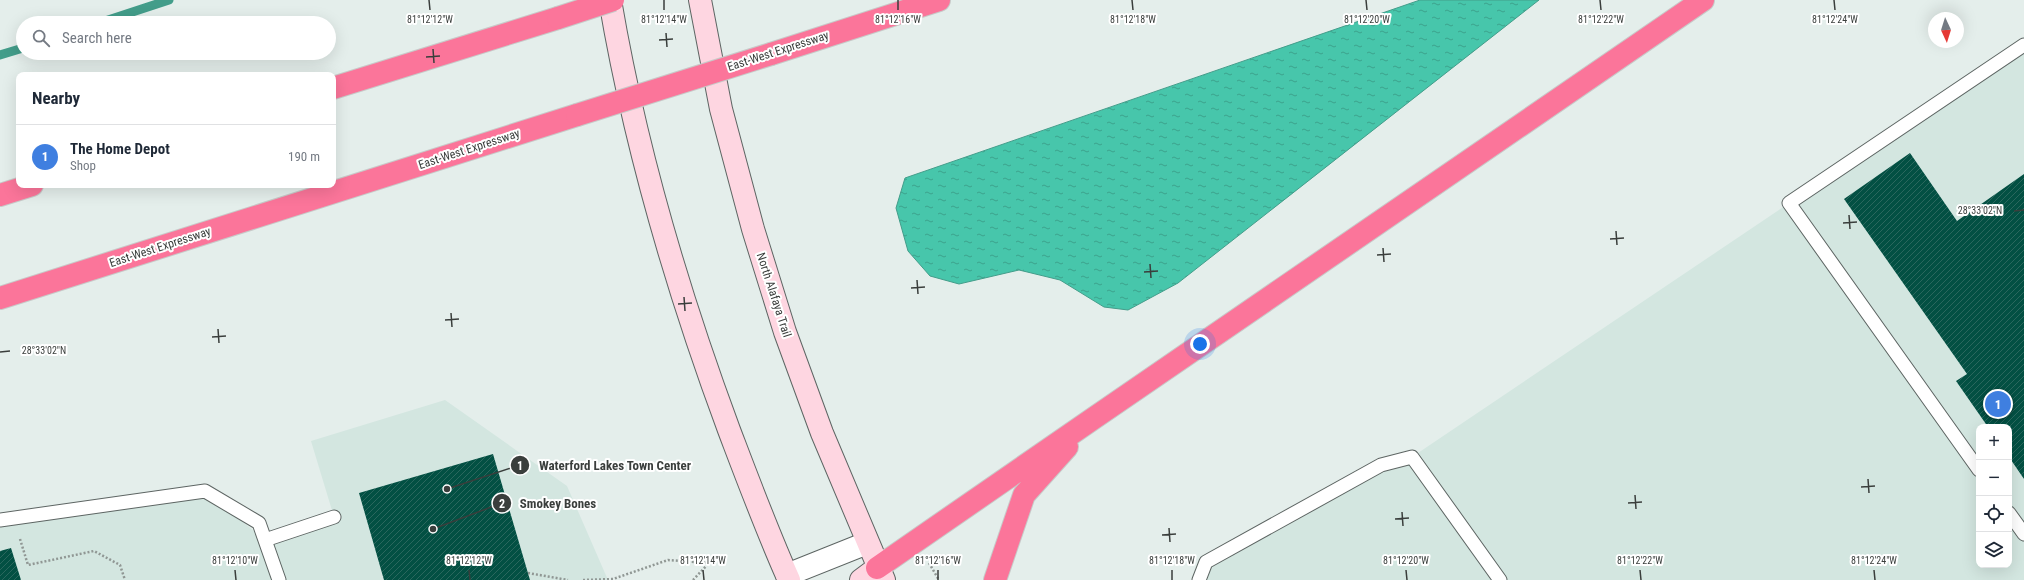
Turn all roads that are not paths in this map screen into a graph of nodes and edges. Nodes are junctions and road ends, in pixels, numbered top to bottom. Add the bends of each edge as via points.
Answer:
1 (612, 0) edge
2 (700, 0) edge
3 (938, 0) edge
4 (1703, 0) edge
5 (2024, 45) edge
6 (336, 87) edge
7 (22, 188) edge
8 (0, 195) edge
9 (0, 298) edge
10 (1094, 418) junction
11 (1976, 466) edge
12 (334, 517) dead end
13 (2012, 517) edge
14 (0, 520) edge
15 (2024, 534) edge
16 (265, 540) junction
17 (867, 543) junction
18 (874, 576) edge
19 (784, 578) edge
20 (279, 580) edge
21 (995, 580) edge
22 (1199, 580) edge
23 (1500, 580) edge

1 - 6 highway, bridge
1 - 19 main road via 618,47 641,150 673,268 706,368
2 - 17 main road, North Alafaya Trail via 721,109 753,229 785,332
3 - 9 highway, East-West Expressway, bridge
4 - 10 highway
5 - 11 lane via 1789,203
7 - 8 highway
10 - 18 highway
10 - 21 highway via 1024,495
12 - 16 lane
13 - 15 lane
14 - 16 lane via 205,491 259,523
16 - 20 lane
17 - 18 main road, North Alafaya Trail
17 - 19 street
22 - 23 lane via 1206,562 1381,465 1412,457

